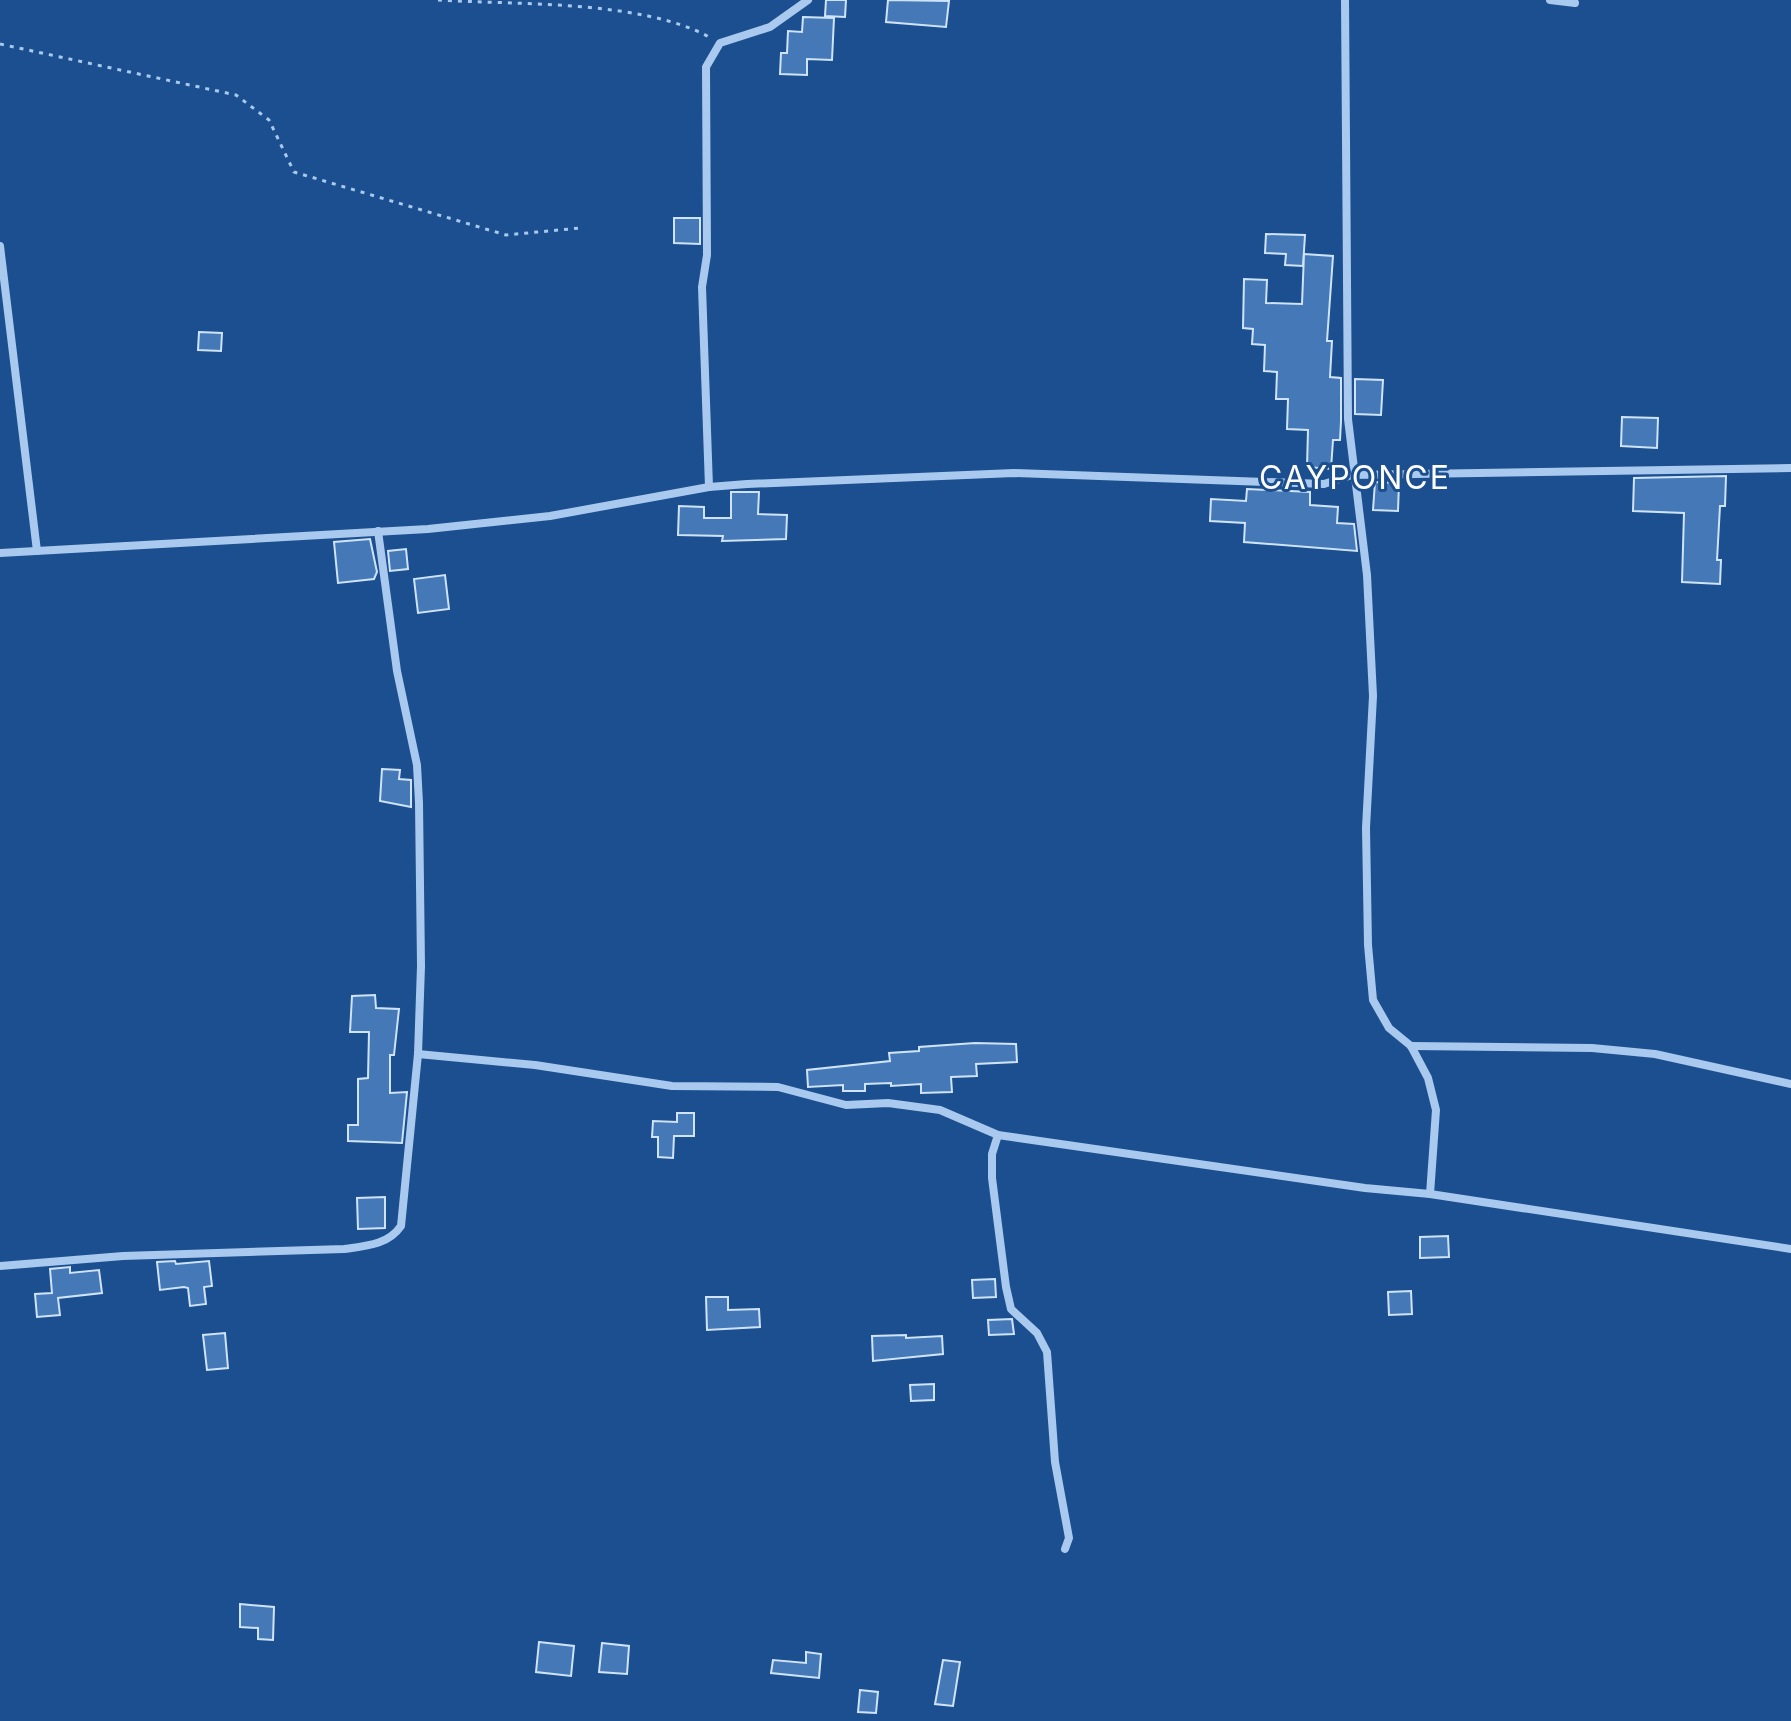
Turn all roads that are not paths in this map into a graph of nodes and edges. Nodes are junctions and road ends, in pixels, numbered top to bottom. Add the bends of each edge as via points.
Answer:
1 (808, 0) edge
2 (1345, 0) edge
3 (1550, 0) edge
4 (1575, 3) dead end
5 (0, 246) edge
6 (1791, 468) edge
7 (1352, 475) junction
8 (709, 487) junction
9 (378, 531) junction
10 (37, 551) junction
11 (0, 553) edge
12 (1411, 1046) junction
13 (418, 1054) junction
14 (1791, 1084) edge
15 (998, 1135) junction
16 (1430, 1194) junction
17 (1791, 1249) edge
18 (0, 1266) edge
19 (1065, 1549) dead end

1 - 8 street via 770,27 720,43 706,67 707,255 702,287
2 - 7 street
3 - 4 street
5 - 10 street
6 - 7 street
7 - 8 street via 1324,484 1014,473
7 - 12 street via 1367,575 1373,696 1366,828 1373,1000 1389,1028
8 - 9 street via 550,516
9 - 10 street
9 - 13 street via 397,671 417,765
10 - 11 street
12 - 14 street via 1655,1054
12 - 16 street via 1428,1078 1436,1110
13 - 15 street via 672,1086 778,1087 846,1105 888,1103 940,1110
13 - 18 street via 401,1226 394,1236 344,1249
15 - 16 street
15 - 19 street via 992,1178 1006,1287 1011,1309 1037,1333 1047,1352 1055,1462 1069,1538
16 - 17 street

